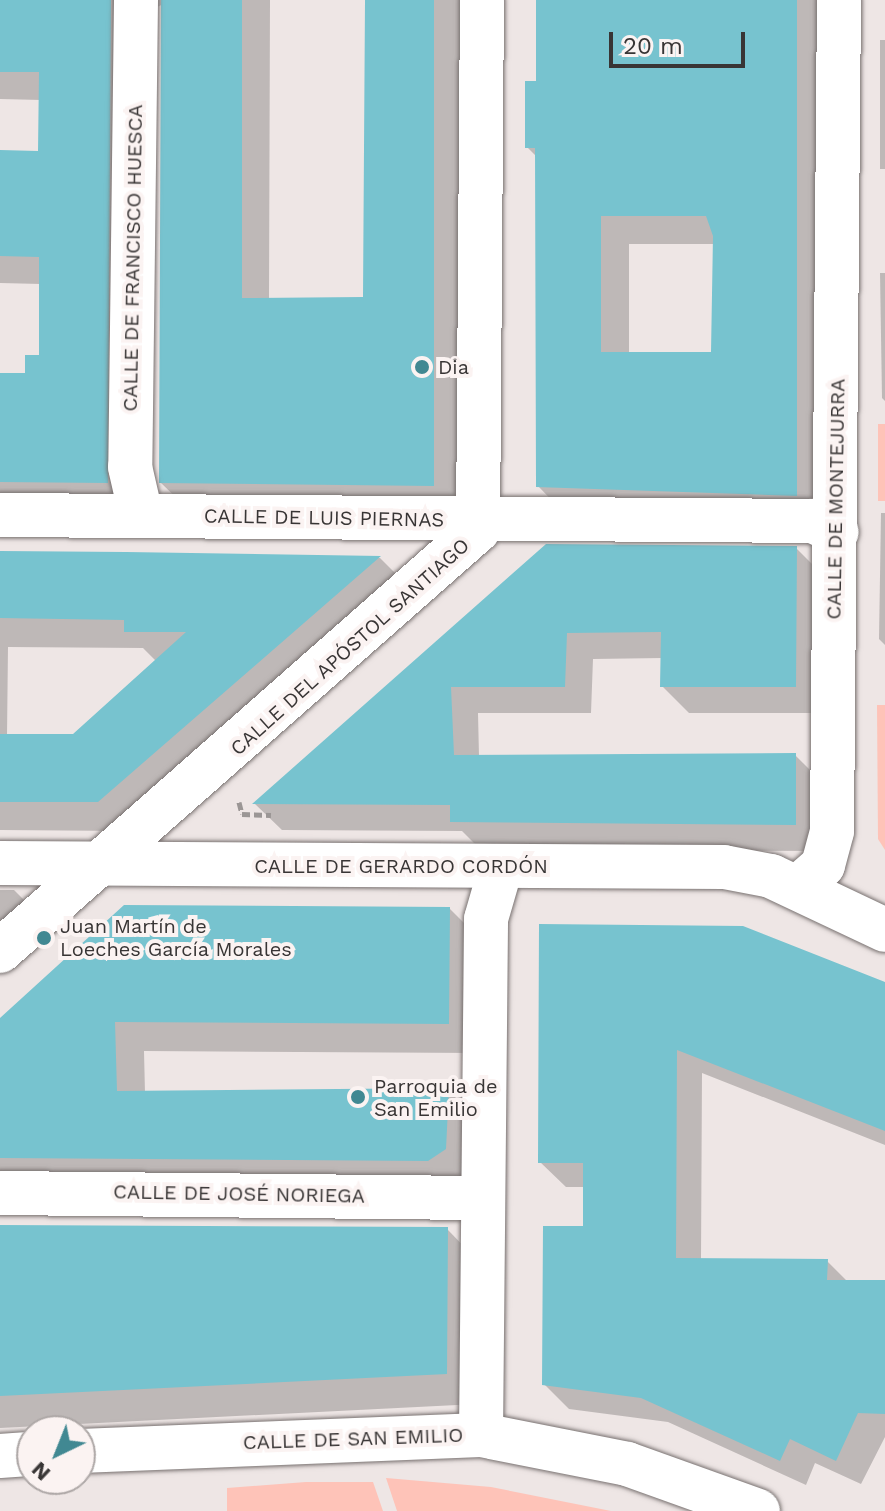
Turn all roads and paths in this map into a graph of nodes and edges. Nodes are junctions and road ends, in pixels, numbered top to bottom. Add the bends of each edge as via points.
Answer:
1 (136, 0) edge
2 (482, 0) edge
3 (839, 0) edge
4 (0, 515) edge
5 (141, 515) junction
6 (481, 518) junction
7 (837, 532) junction
8 (246, 795) dead end
9 (271, 815) dead end
10 (0, 863) edge
11 (105, 865) junction
12 (501, 867) junction
13 (798, 887) junction
14 (885, 930) edge
15 (0, 951) edge
16 (0, 1193) edge
17 (479, 1198) junction
18 (481, 1435) junction
19 (96, 1450) edge
20 (758, 1511) edge

1 - 5 street, CALLE DE FRANCISCO HUESCA via 130,467
2 - 6 street, CALLE DEL APÓSTOL SANTIAGO
3 - 7 street, CALLE DE MONTEJURRA
4 - 5 street, CALLE DE LUIS PIERNAS
5 - 6 street, CALLE DE LUIS PIERNAS
6 - 7 street, CALLE DE LUIS PIERNAS via 813,521
6 - 11 street, CALLE DEL APÓSTOL SANTIAGO via 472,539
7 - 13 street, CALLE DE MONTEJURRA via 832,831 823,865
8 - 9 path via 237,804 242,814
10 - 11 street, CALLE DE GERARDO CORDÓN
11 - 12 street, CALLE DE GERARDO CORDÓN
11 - 15 street, CALLE DEL APÓSTOL SANTIAGO
12 - 13 street, CALLE DE GERARDO CORDÓN via 724,867
12 - 17 street via 486,919
13 - 14 street
16 - 17 street, CALLE DE JOSÉ NORIEGA
17 - 18 street
18 - 19 street, CALLE DE SAN EMILIO
18 - 20 street, CALLE DE SAN EMILIO via 627,1464

